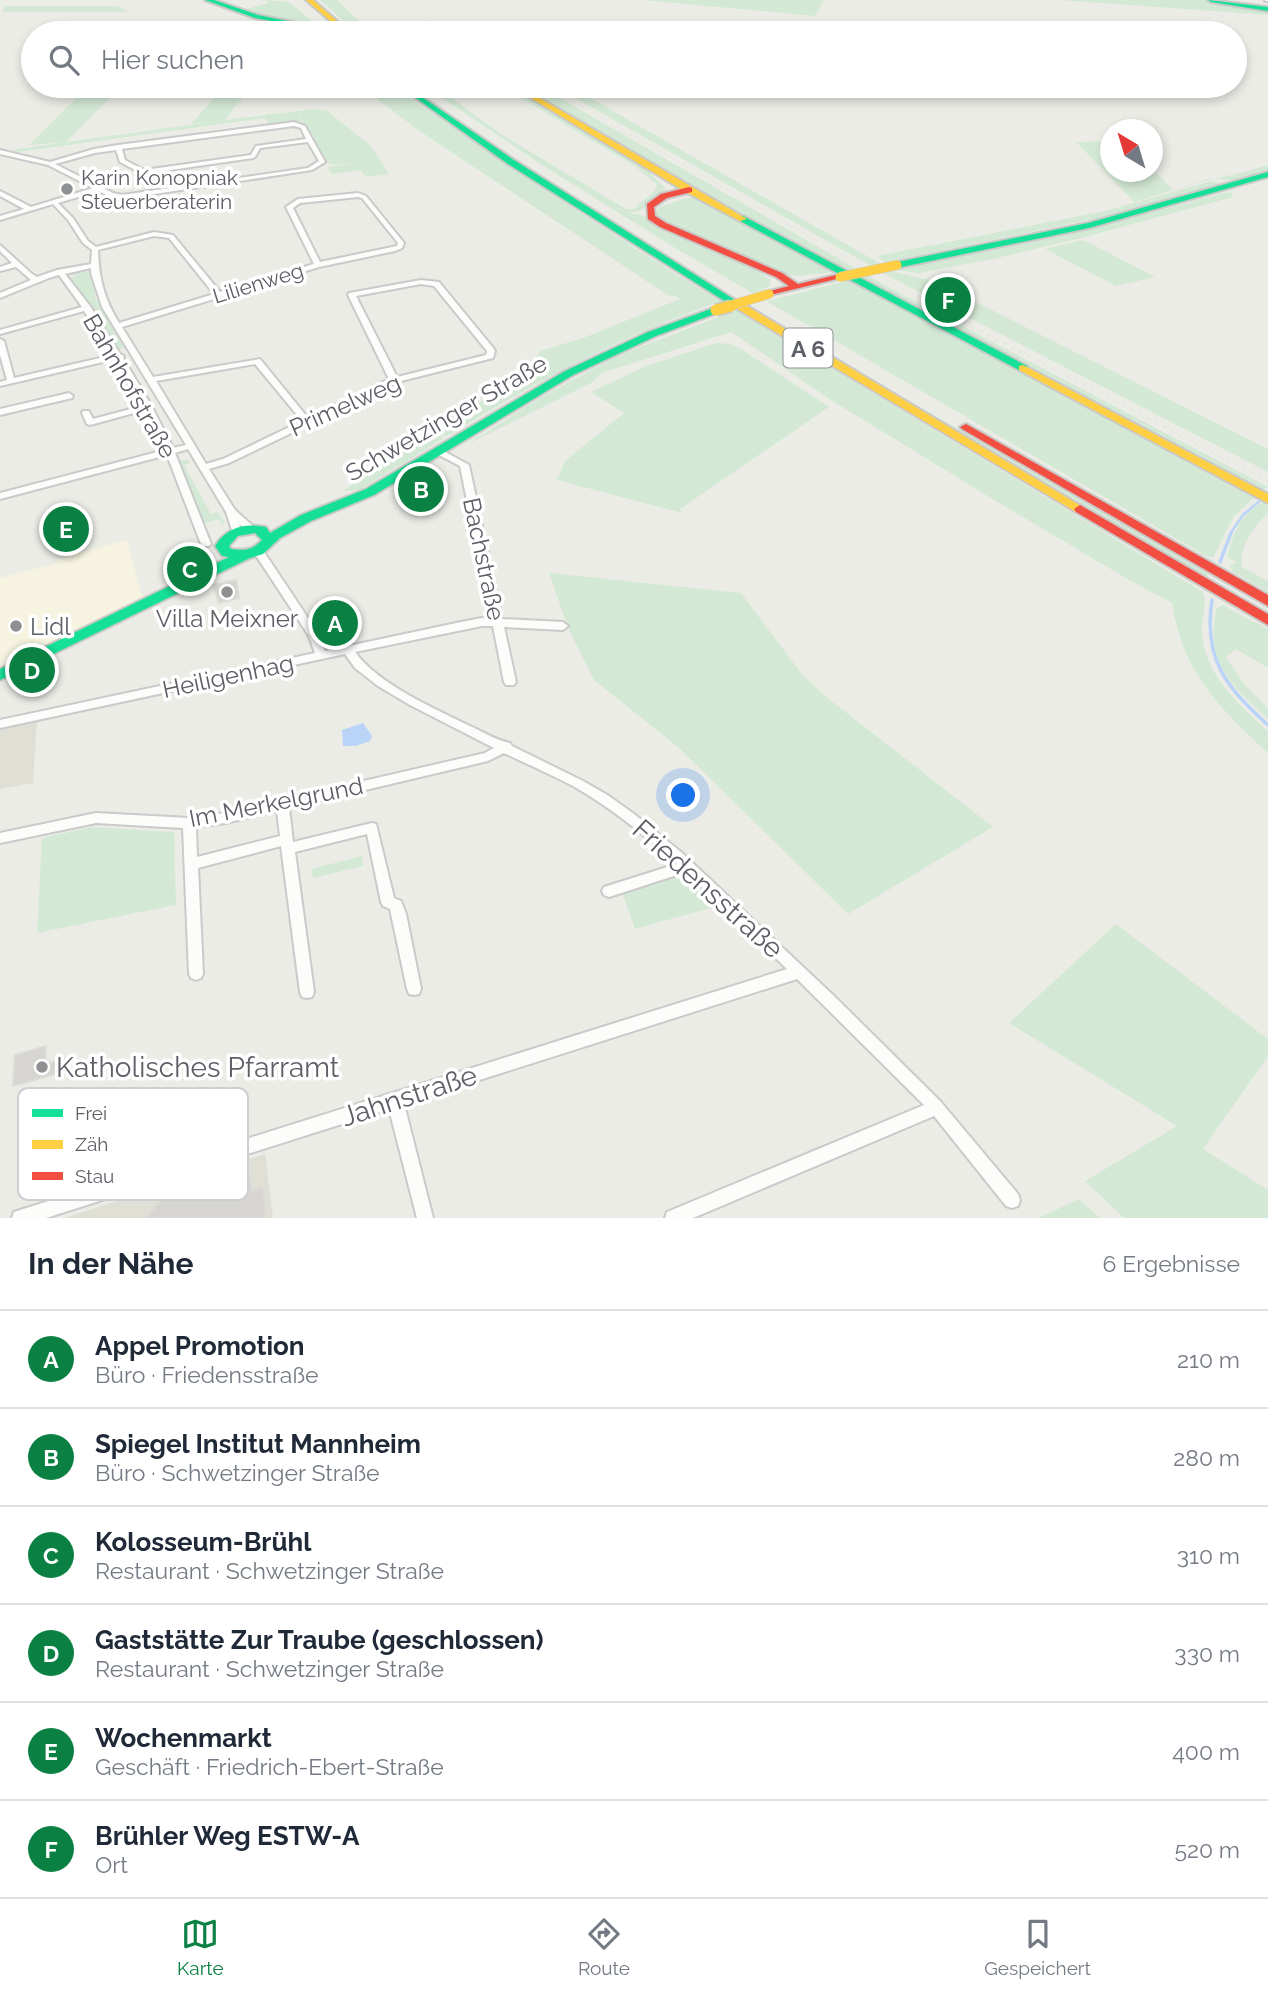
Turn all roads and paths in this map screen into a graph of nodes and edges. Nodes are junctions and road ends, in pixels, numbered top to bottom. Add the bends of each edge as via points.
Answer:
1 (208, 0) edge
2 (297, 0) edge
3 (309, 0) edge
4 (1211, 0) edge
5 (319, 6) edge
6 (1268, 9) edge
7 (281, 21) edge
8 (323, 21) edge
9 (328, 21) edge
10 (419, 98) edge
11 (434, 98) edge
12 (533, 98) edge
13 (208, 135) junction
14 (309, 140) junction
15 (165, 141) junction
16 (212, 144) dead end
17 (118, 148) junction
18 (168, 150) dead end
19 (1, 152) edge
20 (50, 164) junction
21 (1268, 174) edge
22 (667, 178) junction
23 (100, 188) junction
24 (692, 192) junction
25 (0, 193) edge
26 (668, 194) junction
27 (54, 202) junction
28 (30, 209) junction
29 (650, 209) junction
30 (0, 218) edge
31 (0, 247) edge
32 (95, 249) junction
33 (18, 264) junction
34 (95, 265) junction
35 (318, 265) junction
36 (761, 267) junction
37 (0, 269) edge
38 (60, 272) junction
39 (779, 275) junction
40 (836, 278) junction
41 (37, 280) junction
42 (791, 288) junction
43 (218, 295) junction
44 (0, 296) edge
45 (87, 308) junction
46 (117, 326) junction
47 (0, 332) edge
48 (0, 341) edge
49 (133, 353) junction
50 (116, 357) junction
51 (150, 380) junction
52 (394, 380) junction
53 (11, 382) junction
54 (0, 384) edge
55 (69, 396) dead end
56 (147, 407) junction
57 (0, 412) edge
58 (86, 413) dead end
59 (306, 421) junction
60 (191, 446) junction
61 (170, 452) junction
62 (438, 452) junction
63 (204, 468) junction
64 (0, 496) edge
65 (1262, 496) edge
66 (253, 539) junction
67 (206, 544) dead end
68 (227, 553) junction
69 (210, 572) junction
70 (1268, 601) edge
71 (1268, 620) edge
72 (497, 623) junction
73 (563, 626) dead end
74 (348, 650) junction
75 (322, 656) junction
76 (0, 675) edge
77 (510, 682) dead end
78 (0, 723) edge
79 (506, 746) junction
80 (282, 804) junction
81 (189, 823) junction
82 (0, 838) edge
83 (287, 844) junction
84 (191, 864) junction
85 (686, 864) junction
86 (609, 891) dead end
87 (799, 972) junction
88 (196, 974) dead end
89 (414, 989) dead end
90 (307, 992) dead end
91 (395, 1100) junction
92 (936, 1108) junction
93 (248, 1146) edge
94 (77, 1200) edge
95 (1012, 1200) dead end
96 (20, 1218) edge
97 (425, 1218) edge
98 (673, 1218) edge

1 - 7 main road
2 - 8 main road
3 - 5 main road
4 - 6 main road
5 - 9 main road
10 - 71 main road, A 6 via 685,273
11 - 70 main road, A 6 via 676,255
12 - 22 main road
13 - 14 street via 281,125 301,126
13 - 15 street
13 - 16 street
14 - 17 street via 258,147 253,156 143,172 122,161
14 - 23 street via 321,159 319,166 122,197
15 - 17 street
15 - 18 street
17 - 20 street
19 - 20 street
20 - 23 street
21 - 40 main road, Schwetzinger Straße, bridge via 1089,225
22 - 24 main road
22 - 26 main road
23 - 27 street
24 - 26 main road
24 - 29 main road
24 - 65 main road
25 - 28 street
26 - 29 main road
27 - 28 street
27 - 32 street
28 - 30 street
29 - 36 main road via 651,217 663,225
31 - 33 street
32 - 34 street, Bahnhofstraße
32 - 43 street via 171,236
33 - 37 street
33 - 41 street
34 - 38 street
34 - 46 street, Bahnhofstraße via 100,292
35 - 35 street, Lilienweg via 289,207 292,204 364,197 401,243 400,247
35 - 43 street, Lilienweg
36 - 39 main road
36 - 42 main road
38 - 41 street
38 - 45 street, Bahnhofstraße
39 - 40 main road
39 - 42 main road
40 - 42 main road, Schwetzinger Straße
41 - 44 street
42 - 62 main road, Schwetzinger Straße, bridge via 716,310 626,345 569,373
43 - 46 street, Lilienweg
45 - 47 street
45 - 50 street, Bahnhofstraße
46 - 49 street, Bahnhofstraße
48 - 53 street
49 - 50 street
49 - 51 street, Bahnhofstraße
50 - 53 street
50 - 56 street, Bahnhofstraße
51 - 59 street via 257,361
51 - 60 street, Bahnhofstraße
52 - 52 street, Primelweg via 490,356 491,351 436,284 421,282 352,295
52 - 59 street, Primelweg
53 - 54 street
55 - 57 street
56 - 58 street via 90,422
56 - 61 street, Bahnhofstraße
59 - 63 street, Primelweg
60 - 61 street
60 - 63 street, Bahnhofstraße
61 - 64 street
61 - 67 street, Bahnhofstraße
62 - 66 main road, Schwetzinger Straße via 370,492
62 - 72 street, Bachstraße via 464,465
63 - 66 street, Bahnhofstraße
66 - 68 main road
66 - 68 main road, Schwetzinger Straße via 223,542
66 - 69 main road, Schwetzinger Straße
66 - 75 street
68 - 69 main road, Schwetzinger Straße
69 - 76 main road, Schwetzinger Straße
72 - 73 street, Heiligenhag
72 - 74 street, Heiligenhag
72 - 77 street, Bachstraße
74 - 75 street, Heiligenhag
74 - 79 street, Friedensstraße via 350,658 377,680 413,702
75 - 78 street, Heiligenhag
79 - 80 street, Im Merkelgrund via 488,757
79 - 85 street, Friedensstraße via 579,784
80 - 81 street, Im Merkelgrund
80 - 83 street
81 - 82 street, Im Merkelgrund via 96,818
81 - 84 street
83 - 84 street
83 - 89 street via 372,828 387,902 396,905 399,914
83 - 90 street
84 - 88 street
85 - 86 street
85 - 87 street, Friedensstraße
87 - 91 street, Jahnstraße
87 - 92 street, Friedensstraße
91 - 93 street, Jahnstraße
91 - 97 street
92 - 95 street, Friedensstraße
92 - 98 street
94 - 96 street, Jahnstraße

